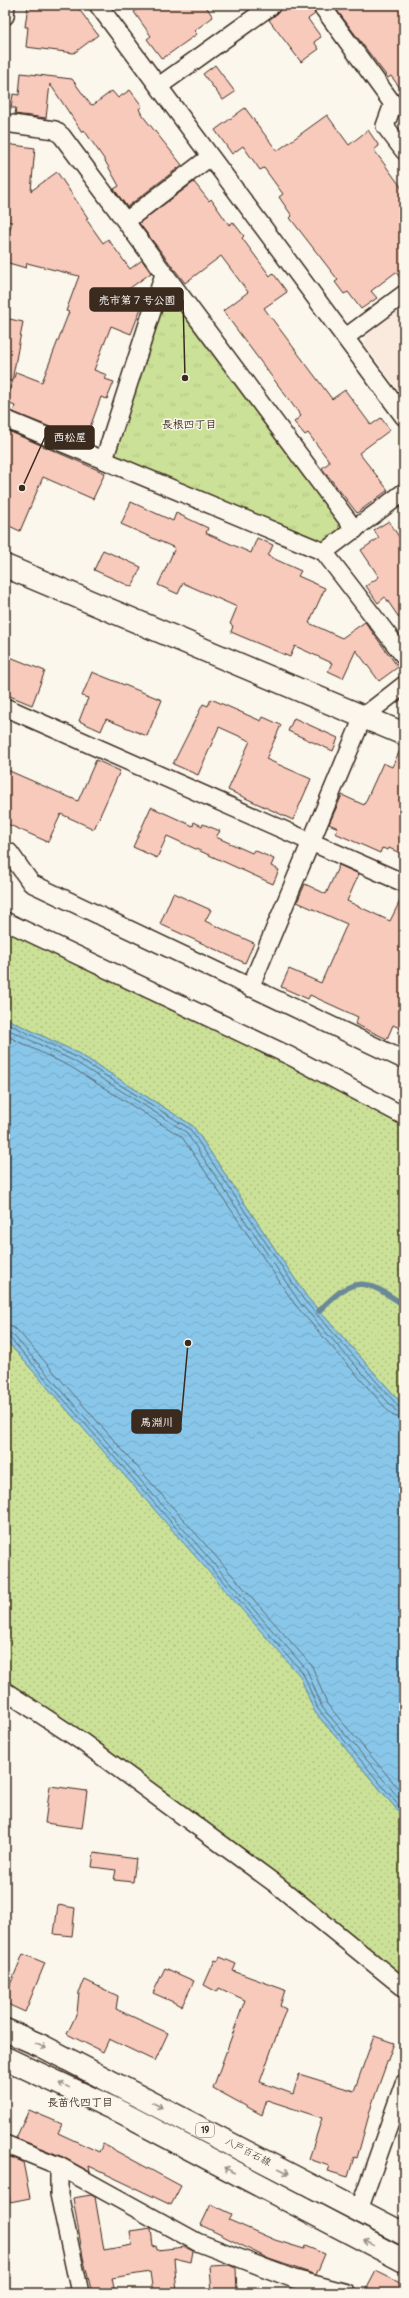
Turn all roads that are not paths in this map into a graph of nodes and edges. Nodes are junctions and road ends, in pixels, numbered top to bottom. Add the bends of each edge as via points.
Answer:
1 (6, 5) edge
2 (98, 5) edge
3 (272, 5) edge
4 (322, 5) edge
5 (5, 16) edge
6 (159, 86) junction
7 (5, 123) edge
8 (404, 151) edge
9 (210, 157) junction
10 (126, 221) junction
11 (164, 274) junction
12 (404, 294) edge
13 (346, 337) junction
14 (404, 417) edge
15 (5, 419) edge
16 (104, 460) junction
17 (404, 492) edge
18 (354, 530) junction
19 (324, 552) junction
20 (5, 566) edge
21 (404, 656) edge
22 (404, 685) edge
23 (5, 707) edge
24 (363, 717) junction
25 (404, 734) edge
26 (311, 841) junction
27 (5, 851) edge
28 (404, 883) edge
29 (5, 921) edge
30 (250, 988) junction
31 (404, 1059) edge
32 (404, 1116) edge
33 (5, 1691) edge
34 (404, 1988) edge
35 (5, 2030) edge
36 (5, 2058) edge
37 (404, 2083) edge
38 (5, 2144) edge
39 (58, 2166) junction
40 (359, 2210) junction
41 (404, 2234) edge
42 (404, 2261) edge
43 (80, 2293) edge
44 (344, 2293) edge

1 - 5 street
2 - 6 street
3 - 6 street
4 - 8 street via 393,104 385,126
6 - 9 street
7 - 10 street via 55,130
9 - 10 street
9 - 13 street
10 - 11 street
11 - 16 street
11 - 18 street
12 - 13 street
13 - 14 street
15 - 16 street
16 - 19 street
17 - 18 street
18 - 19 street
19 - 21 street
20 - 24 main road
22 - 24 street
23 - 26 street
24 - 25 main road
24 - 26 street
26 - 28 street
26 - 30 street
27 - 30 street via 9,852 31,883
29 - 32 street via 290,1056
30 - 31 street
33 - 34 street via 81,1741 277,1885
35 -> 40 main road, 八戸百石線 / 19 via 42,2046
42 -> 36 main road, 19 via 116,2110
37 - 40 street
38 - 39 street
39 - 43 street via 59,2194
39 - 44 street via 197,2242 294,2279
40 - 41 main road, 八戸百石線 / 19

